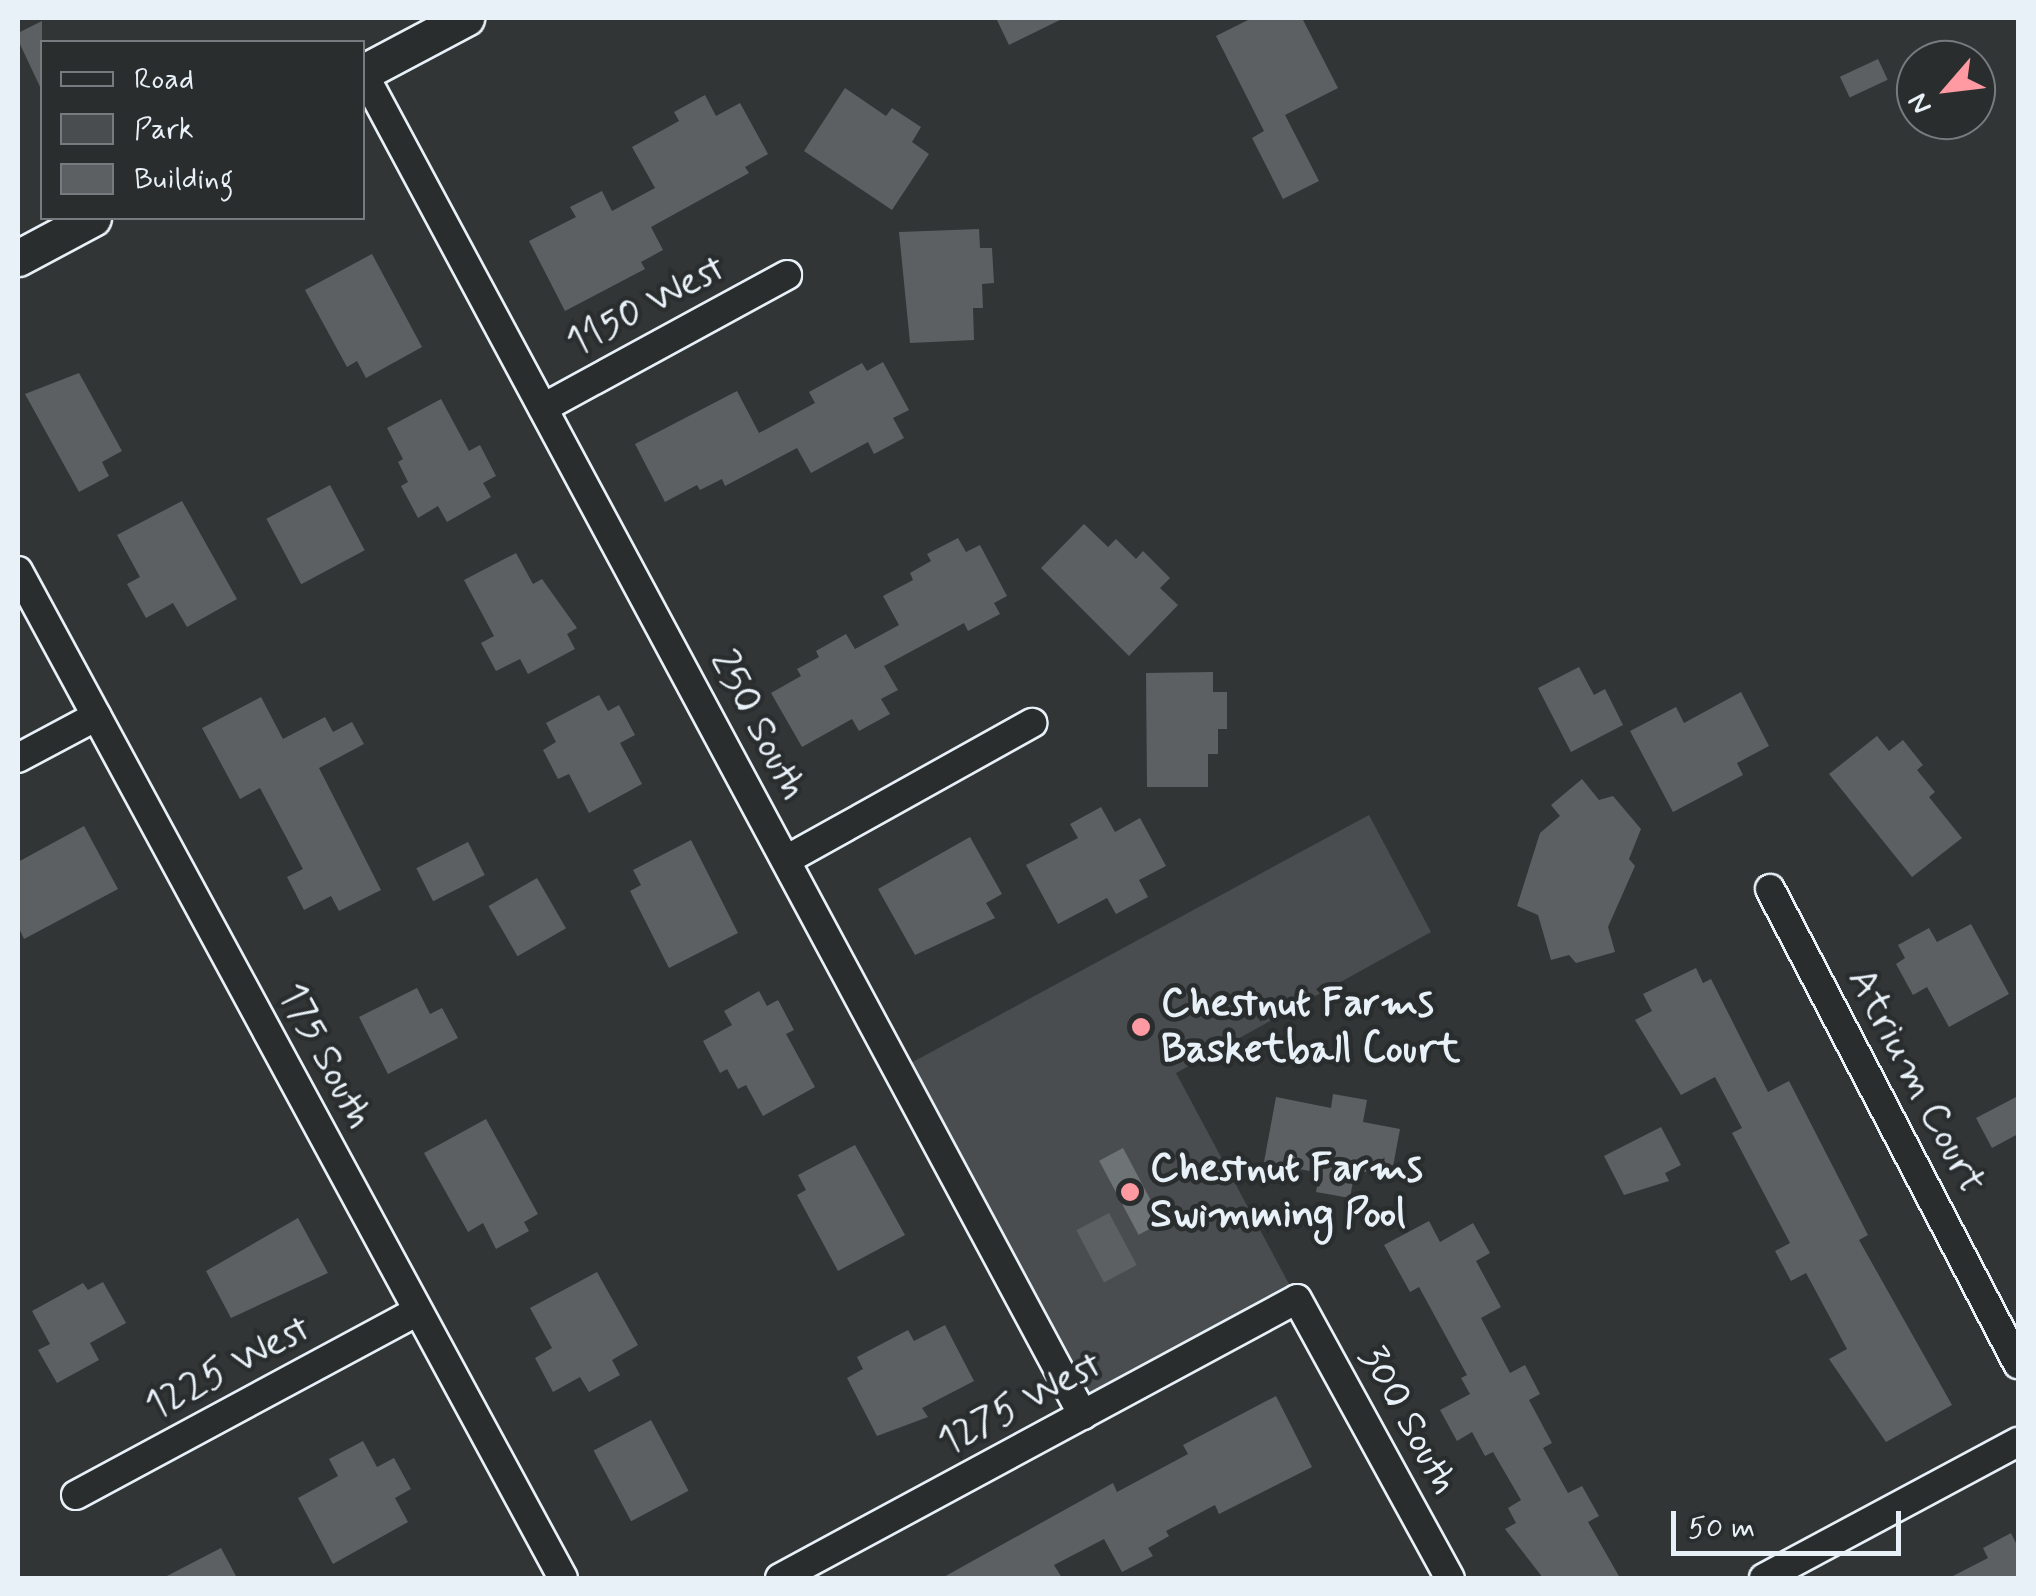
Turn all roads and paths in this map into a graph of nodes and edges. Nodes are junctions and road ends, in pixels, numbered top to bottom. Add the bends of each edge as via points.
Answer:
1 (466, 18) edge
2 (365, 72) edge
3 (365, 77) edge
4 (89, 220) edge
5 (18, 258) edge
6 (787, 275) dead end
7 (543, 408) junction
8 (18, 571) edge
9 (96, 716) junction
10 (1032, 722) dead end
11 (18, 758) edge
12 (786, 860) junction
13 (1770, 889) dead end
14 (1297, 1299) joint
15 (418, 1311) junction
16 (2018, 1364) edge
17 (1083, 1415) junction
18 (2018, 1442) edge
19 (76, 1495) dead end
20 (563, 1578) edge
21 (780, 1578) edge
22 (1450, 1578) edge
23 (1764, 1578) edge

1 - 2 street
3 - 7 street, 250 South
4 - 5 street
6 - 7 street, 1150 West
7 - 12 street, 250 South
8 - 9 street, 175 South
9 - 11 street
9 - 15 street, 175 South
10 - 12 street
12 - 17 street, 250 South
13 - 16 street, Atrium Court
14 - 17 street, 1275 West
14 - 22 street, 300 South
15 - 19 street, 1225 West
15 - 20 street, 175 South
17 - 21 street, 1275 West
18 - 23 street

